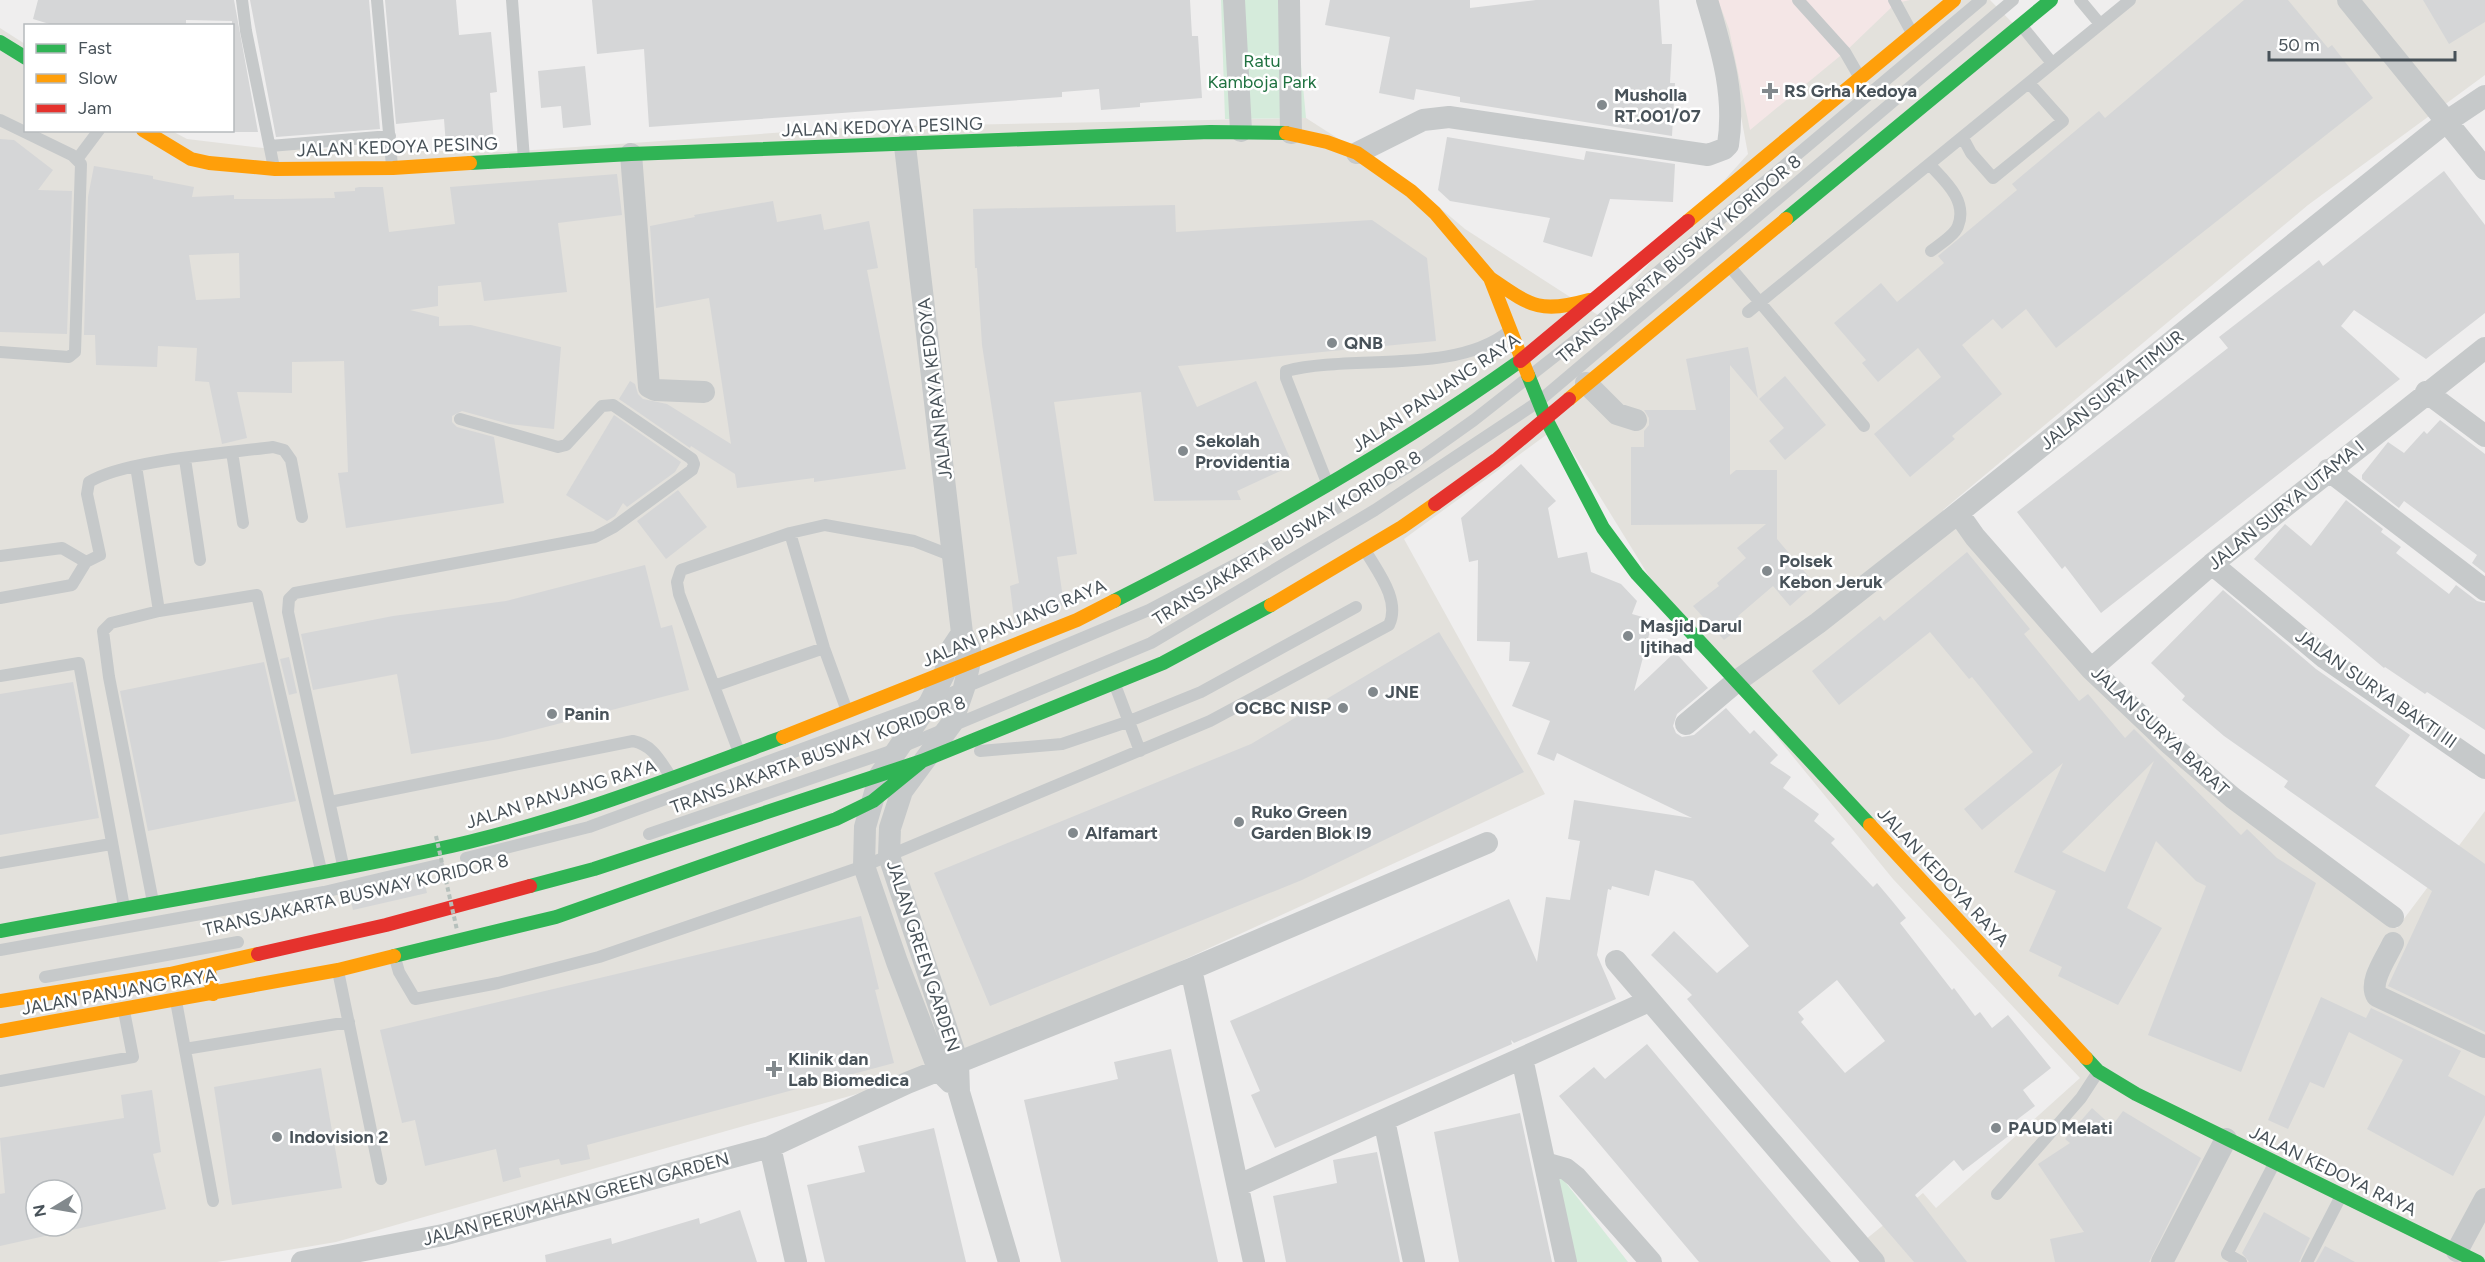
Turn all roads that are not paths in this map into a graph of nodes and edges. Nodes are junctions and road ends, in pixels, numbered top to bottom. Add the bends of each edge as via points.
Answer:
1 (242, 0) edge
2 (377, 0) edge
3 (512, 0) edge
4 (1234, 0) edge
5 (1289, 0) edge
6 (1707, 0) edge
7 (1798, 0) edge
8 (1894, 0) edge
9 (1954, 0) edge
10 (1981, 0) edge
11 (2013, 0) edge
12 (2050, 0) edge
13 (2080, 0) edge
14 (2130, 0) edge
15 (2348, 0) edge
16 (2100, 24) junction
17 (2021, 25) junction
18 (1912, 34) junction
19 (0, 42) edge
20 (24, 57) edge
21 (2052, 63) junction
22 (1861, 79) junction
23 (2029, 83) junction
24 (2485, 96) edge
25 (0, 120) edge
26 (2445, 122) junction
27 (24, 132) edge
28 (25, 132) edge
29 (98, 132) edge
30 (146, 132) edge
31 (1241, 132) junction
32 (1290, 133) junction
33 (390, 136) junction
34 (1963, 138) junction
35 (270, 146) junction
36 (905, 146) junction
37 (1357, 153) junction
38 (631, 154) junction
39 (78, 158) junction
40 (524, 160) junction
41 (1930, 165) junction
42 (393, 168) junction
43 (275, 169) junction
44 (2485, 169) edge
45 (1931, 251) dead end
46 (1729, 265) junction
47 (1490, 278) junction
48 (1594, 298) junction
49 (1761, 303) junction
50 (1748, 312) dead end
51 (1511, 334) junction
52 (2485, 348) edge
53 (0, 352) edge
54 (1520, 361) junction
55 (1528, 378) junction
56 (1490, 382) junction
57 (1586, 383) junction
58 (704, 392) dead end
59 (2426, 392) junction
60 (1538, 402) junction
61 (1545, 417) junction
62 (460, 419) dead end
63 (1636, 420) dead end
64 (1864, 426) dead end
65 (2485, 436) edge
66 (232, 453) junction
67 (185, 459) junction
68 (136, 466) junction
69 (2328, 470) junction
70 (1329, 486) junction
71 (1958, 513) junction
72 (302, 517) dead end
73 (243, 523) dead end
74 (790, 533) junction
75 (1364, 549) junction
76 (0, 556) edge
77 (955, 557) junction
78 (200, 560) dead end
79 (86, 562) junction
80 (2212, 564) junction
81 (2485, 591) edge
82 (0, 598) edge
83 (1356, 607) dead end
84 (159, 611) junction
85 (962, 633) junction
86 (824, 648) junction
87 (970, 661) junction
88 (2091, 669) junction
89 (945, 672) junction
90 (0, 676) edge
91 (1737, 681) junction
92 (1114, 683) junction
93 (714, 686) junction
94 (964, 688) junction
95 (930, 702) junction
96 (848, 712) junction
97 (1127, 722) junction
98 (1686, 724) dead end
99 (946, 730) junction
100 (897, 749) junction
101 (1140, 751) junction
102 (740, 753) junction
103 (931, 758) junction
104 (2485, 768) edge
105 (880, 775) junction
106 (672, 779) junction
107 (873, 801) junction
108 (330, 802) junction
109 (640, 837) dead end
110 (1487, 843) dead end
111 (111, 844) junction
112 (889, 856) junction
113 (0, 863) edge
114 (864, 866) junction
115 (344, 868) junction
116 (322, 872) junction
117 (484, 885) dead end
118 (422, 902) dead end
119 (153, 904) junction
120 (124, 909) junction
121 (2393, 917) dead end
122 (0, 931) edge
123 (256, 938) dead end
124 (2393, 943) dead end
125 (0, 950) edge
126 (395, 956) junction
127 (1616, 961) dead end
128 (208, 966) junction
129 (1191, 969) junction
130 (338, 970) junction
131 (31, 980) dead end
132 (213, 994) junction
133 (0, 1001) edge
134 (176, 1001) junction
135 (1649, 1002) junction
136 (124, 1010) junction
137 (349, 1022) junction
138 (0, 1031) edge
139 (2485, 1047) edge
140 (185, 1049) junction
141 (1522, 1059) junction
142 (949, 1067) junction
143 (2098, 1071) junction
144 (0, 1081) edge
145 (1384, 1120) junction
146 (2226, 1139) junction
147 (770, 1147) junction
148 (1545, 1163) junction
149 (2275, 1163) junction
150 (381, 1179) dead end
151 (1239, 1185) junction
152 (1997, 1194) dead end
153 (2341, 1195) junction
154 (2485, 1199) edge
155 (213, 1202) dead end
156 (2457, 1251) junction
157 (383, 1255) edge
158 (302, 1262) edge
159 (796, 1262) edge
160 (1010, 1262) edge
161 (1254, 1262) edge
162 (1414, 1262) edge
163 (1566, 1262) edge
164 (1651, 1262) edge
165 (1874, 1262) edge
166 (2162, 1262) edge
167 (2241, 1262) edge
168 (2307, 1262) edge
169 (2478, 1262) edge

1 - 35 lane
2 - 33 lane
3 - 40 lane
4 - 31 street
5 - 32 street
6 - 37 street via 1732,100 1728,145 1715,154 1449,117 1423,120
7 - 22 lane via 1845,52
8 - 18 lane
9 - 18 main road, JALAN PANJANG RAYA
10 - 55 lane, TRANSJAKARTA BUSWAY KORIDOR 8
11 - 60 lane, TRANSJAKARTA BUSWAY KORIDOR 8
12 - 17 main road, JALAN PANJANG RAYA
13 - 16 lane
14 - 16 lane
15 - 26 street
16 - 21 lane
17 - 21 lane
17 - 46 main road, JALAN PANJANG RAYA
18 - 22 main road, JALAN PANJANG RAYA
19 - 20 main road
21 - 23 lane
22 - 48 main road, JALAN PANJANG RAYA
23 - 34 lane
23 - 34 lane via 2063,121 1993,178
24 - 26 street, JALAN SURYA TIMUR
25 - 27 lane
26 - 44 street
26 - 71 street, JALAN SURYA TIMUR
28 - 39 lane
29 - 39 lane
30 - 43 main road, JALAN KEDOYA PESING via 191,159
31 - 32 main road, JALAN KEDOYA PESING
31 - 36 main road, JALAN KEDOYA PESING
32 - 37 main road, JALAN KEDOYA PESING
33 - 35 lane
33 - 42 lane
34 - 41 lane
35 - 43 lane
36 - 38 main road, JALAN KEDOYA PESING
36 - 77 street, JALAN RAYA KEDOYA
37 - 47 main road, JALAN KEDOYA PESING via 1411,191 1457,237
38 - 40 main road, JALAN KEDOYA PESING
38 - 58 street via 649,387
39 - 53 lane via 81,164 75,352 69,357
40 - 42 main road, JALAN KEDOYA PESING
41 - 45 lane via 1953,189 1961,209 1958,227
41 - 49 lane
42 - 43 main road, JALAN KEDOYA PESING
46 - 49 lane
46 - 57 main road, JALAN PANJANG RAYA
47 - 48 main road via 1542,309 1560,309
47 - 51 main road, JALAN KEDOYA PESING
48 - 54 main road, JALAN PANJANG RAYA
49 - 50 lane
49 - 64 lane
51 - 54 main road, JALAN KEDOYA PESING
51 - 56 main road via 1508,354
51 - 70 lane via 1495,343 1445,356 1286,370
52 - 59 street, JALAN SURYA UTAMA I
54 - 55 main road, JALAN KEDOYA RAYA
54 - 56 main road, JALAN PANJANG RAYA
55 - 60 main road, JALAN KEDOYA RAYA
55 - 94 lane, TRANSJAKARTA BUSWAY KORIDOR 8 via 1408,467 1274,544 1149,610
56 - 70 main road, JALAN PANJANG RAYA
57 - 61 main road, JALAN PANJANG RAYA
57 - 63 street via 1617,414
59 - 65 street
59 - 69 street, JALAN SURYA UTAMA I
60 - 61 main road, JALAN KEDOYA RAYA
60 - 99 lane, TRANSJAKARTA BUSWAY KORIDOR 8 via 1375,510 1151,643
61 - 75 main road, JALAN PANJANG RAYA via 1496,460 1402,527
61 - 91 main road, JALAN KEDOYA RAYA via 1603,528 1637,574
62 - 108 lane via 558,447 566,445 602,406 614,405 694,464 692,470 596,537 295,593 289,599 288,612
66 - 67 lane
66 - 72 lane via 273,447 284,450 291,460
66 - 73 lane
67 - 68 lane
67 - 78 lane
68 - 79 lane via 89,482 87,494 100,555
68 - 84 lane
69 - 80 street, JALAN SURYA UTAMA I
69 - 81 street
70 - 87 main road, JALAN PANJANG RAYA via 1077,620
71 - 88 street, JALAN SURYA BARAT
71 - 91 street, JALAN SURYA TIMUR
74 - 77 lane via 825,525 914,541
74 - 86 lane
74 - 93 lane via 681,570 679,594
75 - 92 main road, JALAN PANJANG RAYA via 1258,613 1163,663
75 - 101 lane via 1392,602 1394,616 1389,625 1210,721
76 - 79 lane via 62,548
77 - 85 street, JALAN RAYA KEDOYA
79 - 82 lane via 72,585
80 - 88 street, JALAN SURYA UTAMA I
80 - 104 street, JALAN SURYA BAKTI III via 2325,658
83 - 97 lane via 1201,692
84 - 116 lane via 256,595
84 - 119 lane via 111,623 104,631 103,646
85 - 87 street, JALAN RAYA KEDOYA via 970,649
85 - 89 street via 952,648
86 - 93 lane
86 - 96 lane
87 - 89 main road, JALAN PANJANG RAYA
87 - 94 street, JALAN GREEN GARDEN
88 - 121 street, JALAN SURYA BARAT via 2233,798
89 - 95 street, JALAN GREEN GARDEN
89 - 96 main road, JALAN PANJANG RAYA
90 - 111 lane via 79,663
91 - 98 street, JALAN SURYA TIMUR
91 - 143 main road, JALAN KEDOYA RAYA
92 - 97 lane
92 - 103 main road, JALAN PANJANG RAYA
93 - 102 lane
94 - 95 lane, TRANSJAKARTA BUSWAY KORIDOR 8
94 - 99 street, JALAN GREEN GARDEN
95 - 100 street, JALAN GREEN GARDEN
95 - 125 lane, TRANSJAKARTA BUSWAY KORIDOR 8 via 553,837 324,892
96 - 102 main road, JALAN PANJANG RAYA
97 - 101 lane
97 - 103 lane via 1062,744
99 - 100 lane, TRANSJAKARTA BUSWAY KORIDOR 8
99 - 103 street, JALAN GREEN GARDEN
100 - 105 street, JALAN GREEN GARDEN
100 - 109 lane, TRANSJAKARTA BUSWAY KORIDOR 8
101 - 112 lane
102 - 106 main road, JALAN PANJANG RAYA
103 - 105 main road, JALAN PANJANG RAYA
103 - 107 main road, JALAN PANJANG RAYA
103 - 112 street, JALAN GREEN GARDEN via 902,791 895,807
105 - 107 street, JALAN GREEN GARDEN
105 - 128 main road, JALAN PANJANG RAYA via 594,868 330,939
106 - 108 lane via 645,743 633,741
106 - 115 main road, JALAN PANJANG RAYA via 531,825
107 - 114 street, JALAN GREEN GARDEN via 865,827
107 - 126 main road, JALAN PANJANG RAYA via 836,819 565,914
108 - 115 lane
110 - 129 street, JALAN PERUMAHAN GREEN GARDEN
111 - 113 lane
111 - 120 lane
112 - 114 lane
112 - 142 street, JALAN GREEN GARDEN
114 - 126 lane via 599,957 415,999 399,972
114 - 142 street, JALAN GREEN GARDEN via 897,962
115 - 116 main road, JALAN PANJANG RAYA
116 - 119 main road, JALAN PANJANG RAYA
117 - 118 lane, TRANSJAKARTA BUSWAY KORIDOR 8
119 - 120 main road, JALAN PANJANG RAYA
120 - 122 main road, JALAN PANJANG RAYA
123 - 131 lane, TRANSJAKARTA BUSWAY KORIDOR 8
124 - 139 street via 2374,983 2378,996
126 - 130 main road, JALAN PANJANG RAYA
127 - 135 street
128 - 132 main road
128 - 133 main road, JALAN PANJANG RAYA
129 - 142 street, JALAN PERUMAHAN GREEN GARDEN
129 - 151 street
130 - 132 main road, JALAN PANJANG RAYA
130 - 137 lane
132 - 134 main road, JALAN PANJANG RAYA
134 - 136 main road, JALAN PANJANG RAYA
134 - 140 lane
135 - 141 street
135 - 165 street
136 - 138 main road, JALAN PANJANG RAYA
136 - 144 lane via 133,1057
137 - 140 lane
137 - 150 lane
140 - 155 lane
141 - 145 street
141 - 148 street
142 - 147 street, JALAN PERUMAHAN GREEN GARDEN
142 - 160 street, JALAN GREEN GARDEN
143 - 146 main road, JALAN KEDOYA RAYA
143 - 152 lane via 2081,1098
145 - 151 street
145 - 162 street
146 - 149 main road, JALAN KEDOYA RAYA
146 - 166 street
147 - 157 street, JALAN PERUMAHAN GREEN GARDEN via 443,1235
147 - 159 street
148 - 163 street
148 - 164 street via 1576,1178
149 - 153 main road, JALAN KEDOYA RAYA
149 - 167 lane via 2227,1254
151 - 161 street
153 - 156 main road, JALAN KEDOYA RAYA
153 - 168 lane
154 - 156 street
156 - 169 main road, JALAN KEDOYA RAYA
157 - 158 street, JALAN PERUMAHAN GREEN GARDEN

